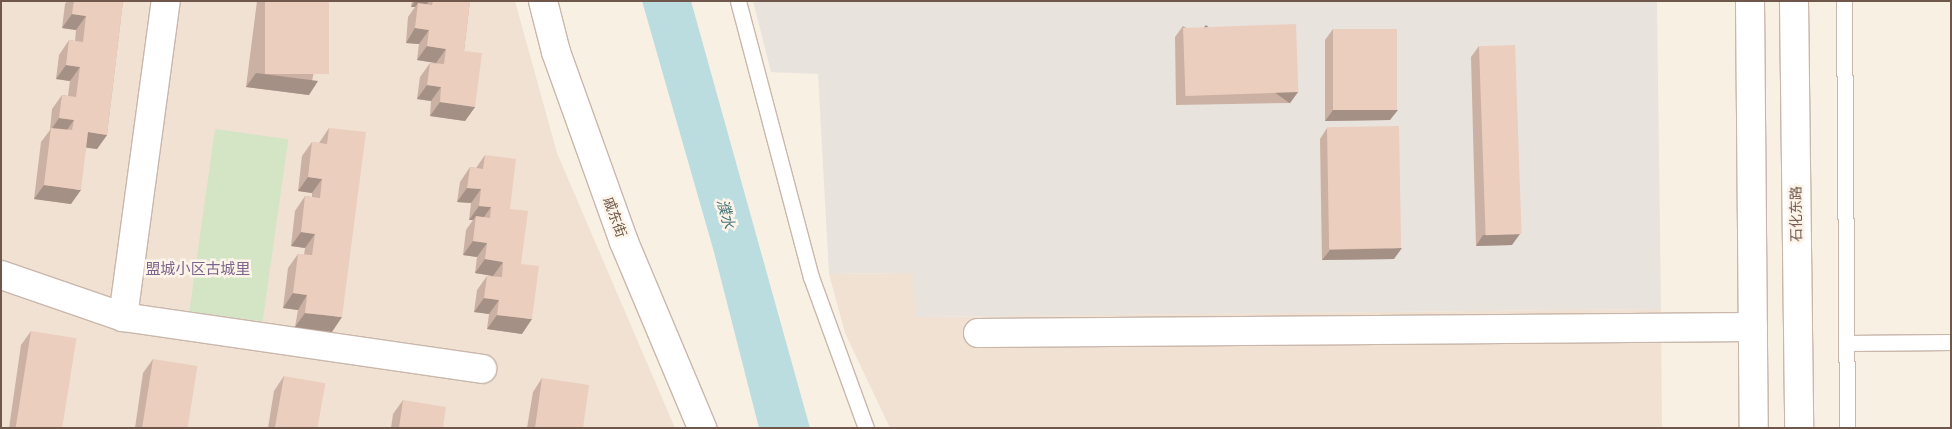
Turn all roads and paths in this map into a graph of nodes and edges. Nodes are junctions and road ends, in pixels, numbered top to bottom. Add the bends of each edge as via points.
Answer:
1 (166, 1) edge
2 (543, 1) edge
3 (738, 1) edge
4 (1750, 1) edge
5 (1794, 1) edge
6 (1844, 1) edge
7 (1, 275) edge
8 (122, 317) junction
9 (1753, 327) junction
10 (978, 333) dead end
11 (1951, 342) edge
12 (1847, 343) junction
13 (482, 369) dead end
14 (702, 428) edge
15 (866, 428) edge
16 (1754, 428) edge
17 (1799, 428) edge
18 (1847, 428) edge

1 - 8 street
2 - 14 street, 戚东街 via 556,52 624,242
3 - 15 lane via 811,277
4 - 9 street
5 - 17 street, 石化东路
6 - 12 lane
7 - 8 street
8 - 13 street
9 - 10 street
9 - 16 street
11 - 12 lane
12 - 18 lane

